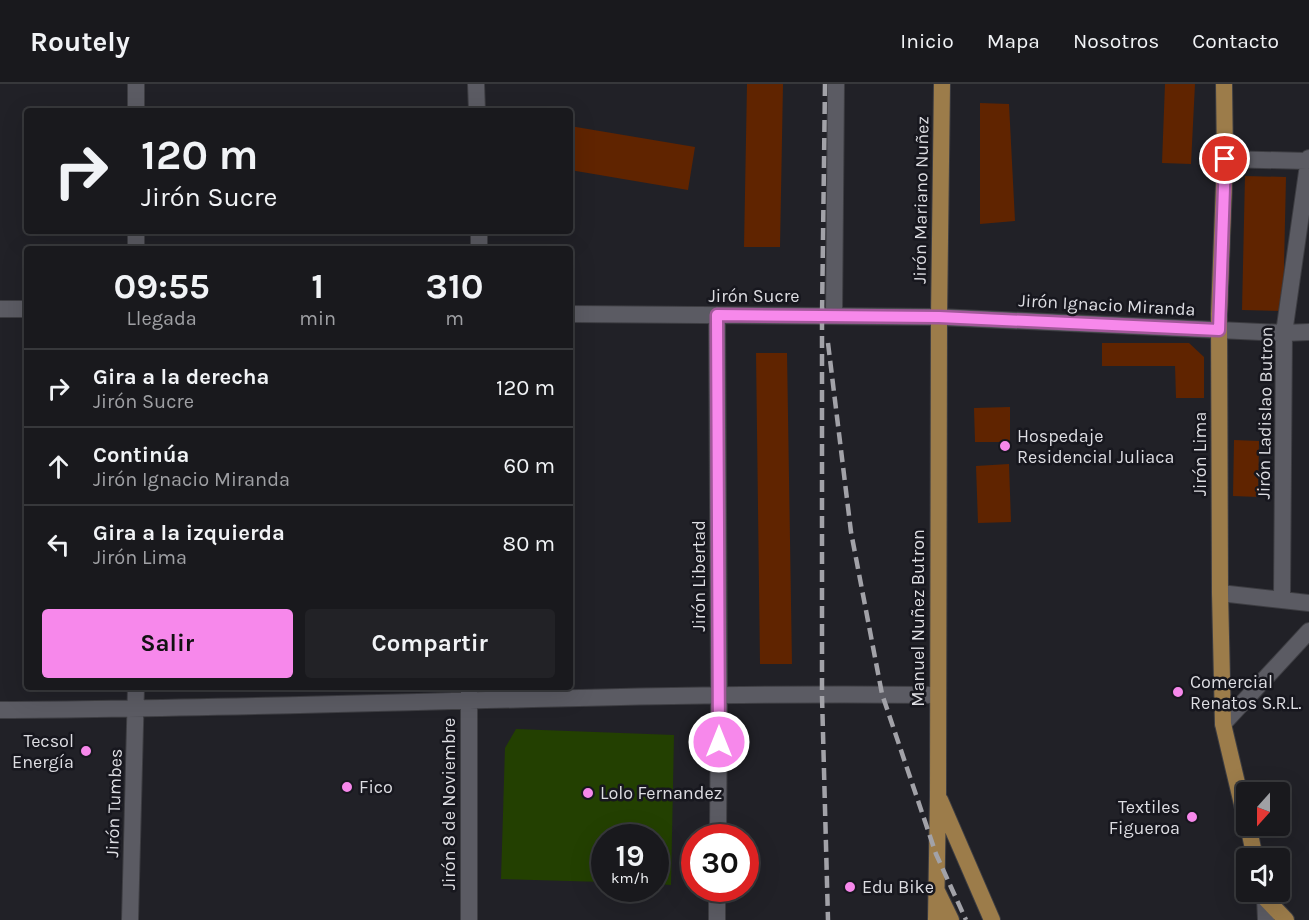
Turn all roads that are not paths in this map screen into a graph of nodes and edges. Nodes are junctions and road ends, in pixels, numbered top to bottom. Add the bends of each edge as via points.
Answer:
1 (136, 84) edge
2 (476, 84) edge
3 (836, 84) edge
4 (942, 84) edge
5 (1224, 84) edge
6 (136, 108) edge
7 (477, 108) edge
8 (1225, 159) junction
9 (1308, 160) edge
10 (0, 309) edge
11 (24, 309) edge
12 (573, 314) edge
13 (717, 315) junction
14 (834, 316) junction
15 (939, 317) junction
16 (1219, 330) junction
17 (1309, 332) edge
18 (1284, 333) junction
19 (1220, 593) junction
20 (1282, 598) junction
21 (1309, 603) edge
22 (1309, 631) edge
23 (136, 690) edge
24 (469, 694) edge
25 (719, 695) junction
26 (937, 695) junction
27 (136, 709) junction
28 (0, 710) edge
29 (1223, 724) junction
30 (1237, 782) edge
31 (938, 796) junction
32 (718, 824) edge
33 (936, 887) junction
34 (717, 902) edge
35 (1265, 902) edge
36 (1270, 902) edge
37 (130, 920) edge
38 (469, 920) edge
39 (717, 920) edge
40 (936, 920) edge
41 (951, 920) edge
42 (992, 920) edge
43 (1266, 920) edge
44 (1286, 920) edge

1 - 6 street
2 - 7 street
3 - 14 street
4 - 15 main road, Jirón Mariano Nuñez
5 - 8 main road, Jirón Lima
8 - 9 street
8 - 16 main road, Jirón Lima
9 - 18 street, Jirón Ladislao Butron
10 - 11 street
12 - 13 street, Jirón Sucre
13 - 14 street, Jirón Sucre
13 - 25 street, Jirón Libertad
14 - 15 street, Jirón Sucre
15 - 16 street, Jirón Ignacio Miranda
15 - 26 main road, Manuel Nuñez Butron
16 - 18 street, Jirón Ignacio Miranda
16 - 19 main road, Jirón Lima
17 - 18 street, Jirón Ignacio Miranda
18 - 20 street, Jirón Ladislao Butron
19 - 20 street
19 - 29 main road, Jirón Lima
20 - 21 street
22 - 29 street
23 - 27 street, Jirón Tumbes
24 - 25 street
24 - 27 street
24 - 38 street, Jirón 8 de Noviembre
25 - 26 street
25 - 32 street, Jirón Libertad
26 - 31 main road, Manuel Nuñez Butron
27 - 28 street
27 - 37 street, Jirón Tumbes
29 - 30 main road, Jirón Lima
31 - 33 main road, Manuel Nuñez Butron
31 - 42 main road
33 - 40 main road, Manuel Nuñez Butron
33 - 41 main road
34 - 39 street
35 - 43 street
36 - 44 main road

